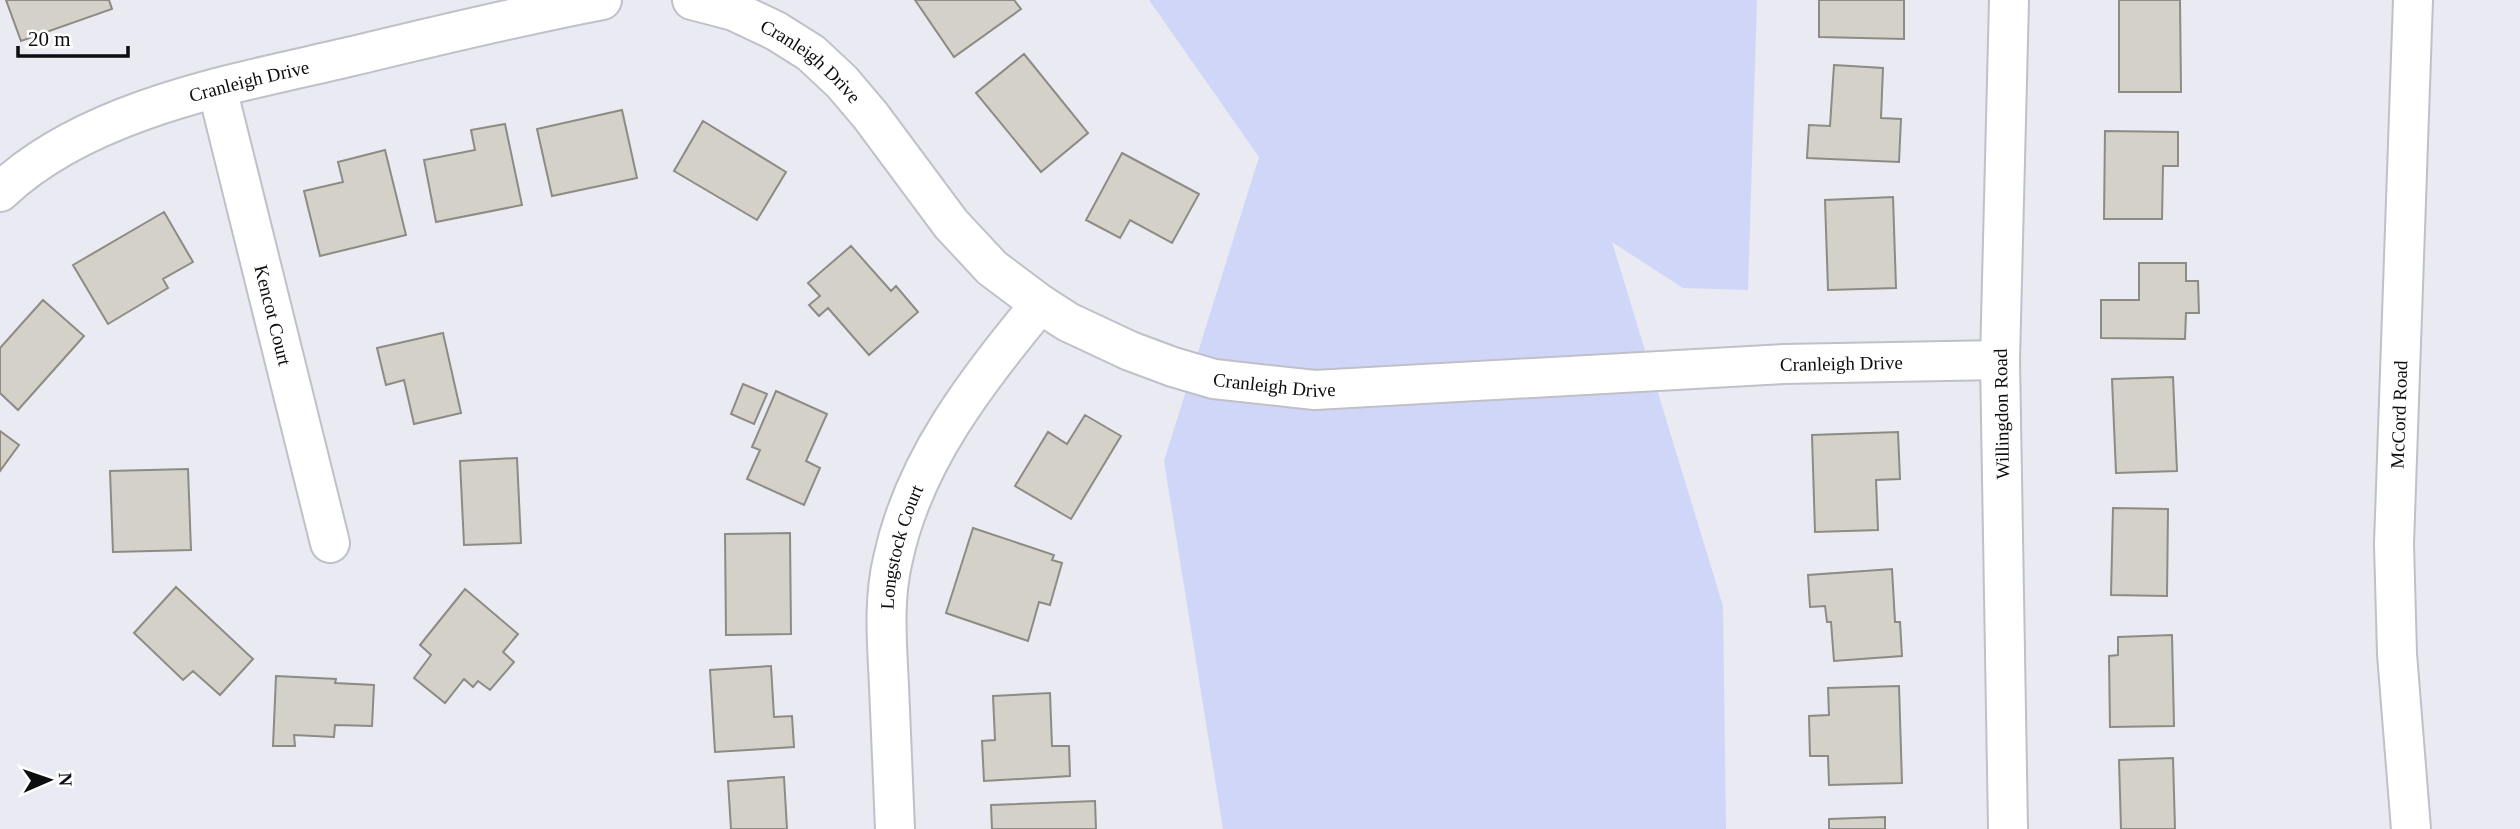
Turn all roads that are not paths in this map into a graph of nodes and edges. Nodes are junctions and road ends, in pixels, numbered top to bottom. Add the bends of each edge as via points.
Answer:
1 (602, 0) edge
2 (692, 0) edge
3 (2009, 0) edge
4 (2413, 0) edge
5 (216, 88) junction
6 (0, 192) edge
7 (1040, 304) junction
8 (2000, 360) junction
9 (330, 543) dead end
10 (895, 829) edge
11 (2008, 829) edge
12 (2411, 829) edge

1 - 5 street, Cranleigh Drive
2 - 7 street, Cranleigh Drive via 734,11 811,52 870,115 951,224 992,268
3 - 8 street, Willingdon Road
4 - 12 street, McCord Road via 2394,544
5 - 6 street, Cranleigh Drive via 93,131 51,153
5 - 9 street, Kencot Court
7 - 8 street, Cranleigh Drive via 1068,322 1174,367 1214,379 1315,390 1784,364
7 - 10 street, Longstock Court via 991,364 938,443 919,477 895,551 886,625
8 - 11 street, Willingdon Road

